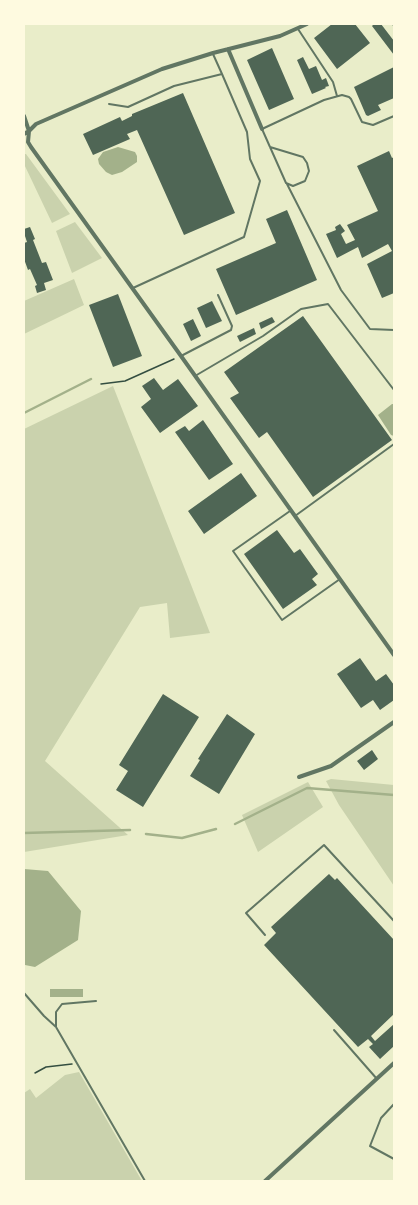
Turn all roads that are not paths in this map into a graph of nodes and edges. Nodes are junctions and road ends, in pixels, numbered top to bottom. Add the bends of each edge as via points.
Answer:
1 (307, 24) edge
2 (298, 29) junction
3 (228, 49) junction
4 (213, 53) junction
5 (222, 74) junction
6 (337, 96) junction
7 (110, 104) dead end
8 (24, 116) edge
9 (394, 116) edge
10 (262, 129) junction
11 (29, 131) junction
12 (24, 134) edge
13 (270, 148) junction
14 (286, 183) junction
15 (133, 288) junction
16 (218, 295) dead end
17 (394, 330) edge
18 (181, 356) junction
19 (196, 376) junction
20 (394, 390) edge
21 (394, 444) edge
22 (291, 510) junction
23 (295, 516) junction
24 (340, 579) junction
25 (394, 654) edge
26 (394, 722) edge
27 (299, 777) dead end
28 (394, 921) edge
29 (266, 935) dead end
30 (24, 993) edge
31 (96, 1001) dead end
32 (56, 1027) junction
33 (334, 1030) dead end
34 (394, 1063) edge
35 (377, 1079) junction
36 (394, 1104) edge
37 (394, 1159) edge
38 (145, 1181) edge
39 (265, 1181) edge

1 - 2 street
2 - 3 street
2 - 6 lane via 333,82
3 - 4 street
3 - 10 street
4 - 5 lane
4 - 11 street via 162,69 36,124
5 - 7 lane via 174,86 128,107
5 - 15 lane via 247,132 250,159 260,181 244,237
6 - 9 lane via 350,97 362,122 373,125
6 - 10 lane
8 - 11 street
10 - 13 lane
11 - 12 street
11 - 15 street via 28,142 31,147
13 - 14 lane
13 - 14 lane via 303,157 307,163 309,172 306,181 293,186
14 - 17 lane via 341,290 370,328
15 - 18 street
16 - 18 lane via 232,326 231,330
18 - 19 street
19 - 20 lane via 263,336 301,309 328,304
19 - 22 street
21 - 23 lane
22 - 23 street
22 - 24 lane via 233,551 282,620
23 - 24 street
24 - 25 street
26 - 27 street via 331,766
28 - 29 lane via 324,845 246,913
30 - 32 lane
31 - 32 lane via 62,1004 56,1012
32 - 38 lane
33 - 35 lane
34 - 35 street
35 - 39 street
36 - 37 lane via 381,1118 370,1146

